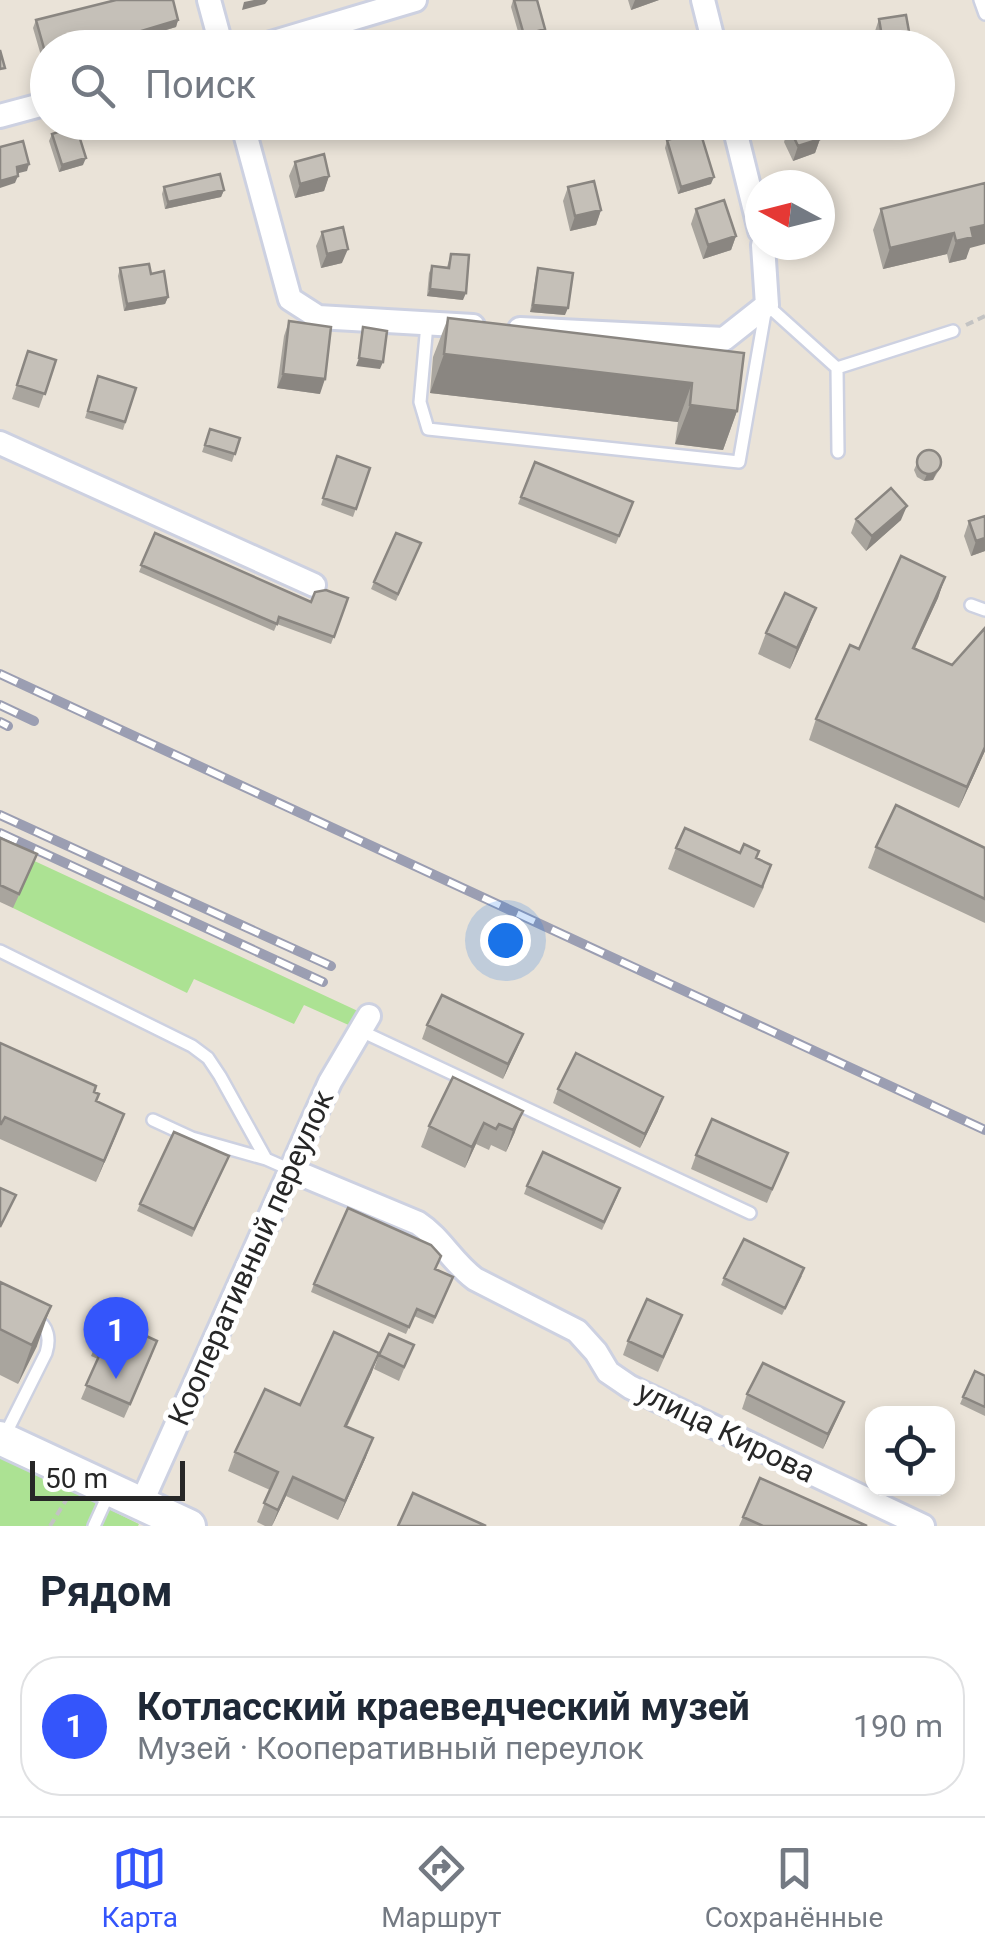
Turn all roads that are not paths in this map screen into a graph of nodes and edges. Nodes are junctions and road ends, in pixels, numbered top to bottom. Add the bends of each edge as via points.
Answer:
1 (210, 0) edge
2 (416, 0) edge
3 (703, 0) edge
4 (980, 0) edge
5 (985, 14) edge
6 (218, 30) edge
7 (315, 30) edge
8 (710, 30) edge
9 (30, 108) edge
10 (0, 116) edge
11 (247, 140) edge
12 (737, 140) edge
13 (745, 171) edge
14 (764, 260) edge
15 (767, 305) junction
16 (427, 324) junction
17 (953, 330) dead end
18 (837, 368) junction
19 (0, 443) edge
20 (838, 452) dead end
21 (314, 585) dead end
22 (971, 606) dead end
23 (985, 610) edge
24 (0, 951) edge
25 (365, 1023) joint
26 (152, 1120) dead end
27 (266, 1159) junction
28 (291, 1170) junction
29 (750, 1213) dead end
30 (27, 1315) edge
31 (2, 1439) edge
32 (110, 1489) junction
33 (141, 1504) junction
34 (94, 1526) edge
35 (189, 1526) edge
36 (923, 1526) edge

1 - 6 street
2 - 7 street
3 - 8 street
4 - 5 lane
9 - 10 street
11 - 16 street via 290,299 318,317
12 - 13 street
14 - 15 street
15 - 16 street via 724,340
15 - 16 lane via 739,462 428,429 420,402
15 - 18 lane
17 - 18 lane
18 - 20 lane
19 - 21 street
22 - 23 lane
24 - 27 lane via 208,1058
25 - 28 street, Кооперативный переулок
25 - 29 lane
26 - 27 lane
27 - 28 lane
28 - 33 street, Кооперативный переулок
28 - 36 street, улица Кирова via 418,1222 474,1280 577,1331 608,1372 630,1387
30 - 31 lane via 40,1321 49,1341
31 - 32 main road
32 - 33 main road
32 - 34 lane
33 - 35 main road

